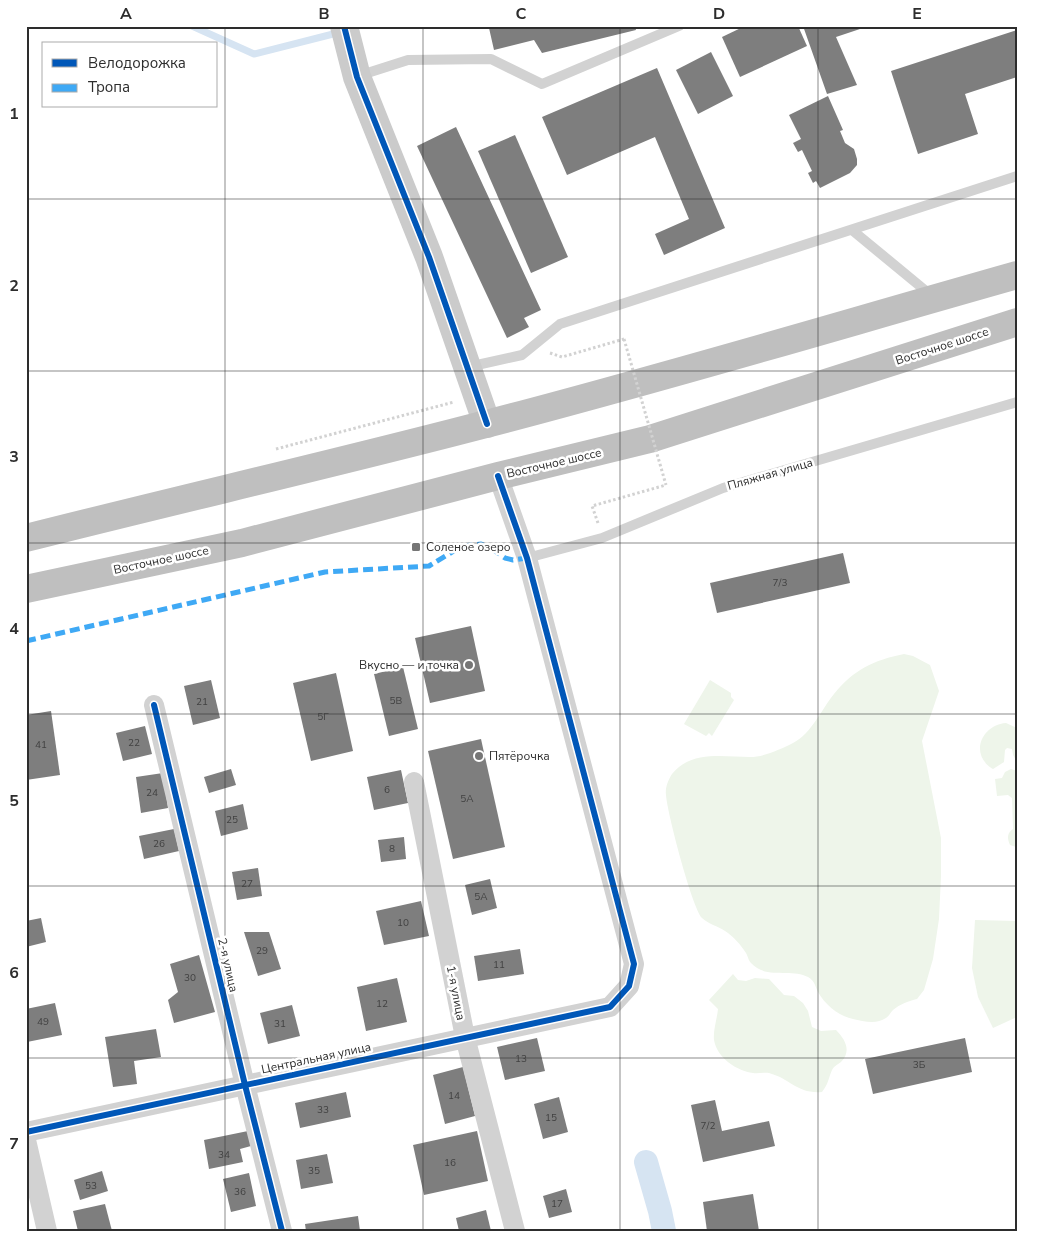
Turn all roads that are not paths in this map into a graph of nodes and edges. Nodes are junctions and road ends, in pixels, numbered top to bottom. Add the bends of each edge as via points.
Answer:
1 (344, 26) edge
2 (678, 26) edge
3 (355, 67) junction
4 (1017, 176) edge
5 (852, 230) junction
6 (1017, 275) edge
7 (935, 298) junction
8 (1017, 322) edge
9 (468, 368) junction
10 (1017, 402) edge
11 (487, 424) junction
12 (498, 476) junction
13 (26, 538) edge
14 (527, 558) junction
15 (26, 589) edge
16 (154, 705) dead end
17 (414, 782) dead end
18 (465, 1038) junction
19 (245, 1085) junction
20 (26, 1132) edge
21 (26, 1140) edge
22 (48, 1231) edge
23 (282, 1231) edge
24 (515, 1231) edge

1 - 3 street
2 - 3 lane via 542,84 491,59 408,60
3 - 9 street via 429,257
4 - 5 lane
5 - 7 lane
5 - 9 lane via 560,324 522,355
6 - 7 highway
7 - 11 highway
8 - 12 highway, Восточное шоссе via 650,439
9 - 11 street
10 - 14 lane, Пляжная улица via 724,488 602,538
11 - 13 highway
12 - 14 street
12 - 15 highway, Восточное шоссе via 242,542
14 - 18 street, Центральная улица via 634,964 629,986 610,1007
16 - 19 street, 2-я улица
17 - 18 street, 1-я улица
18 - 19 street, Центральная улица
18 - 24 street, 1-я улица
19 - 20 street, Центральная улица
19 - 23 street, 2-я улица
21 - 22 street

